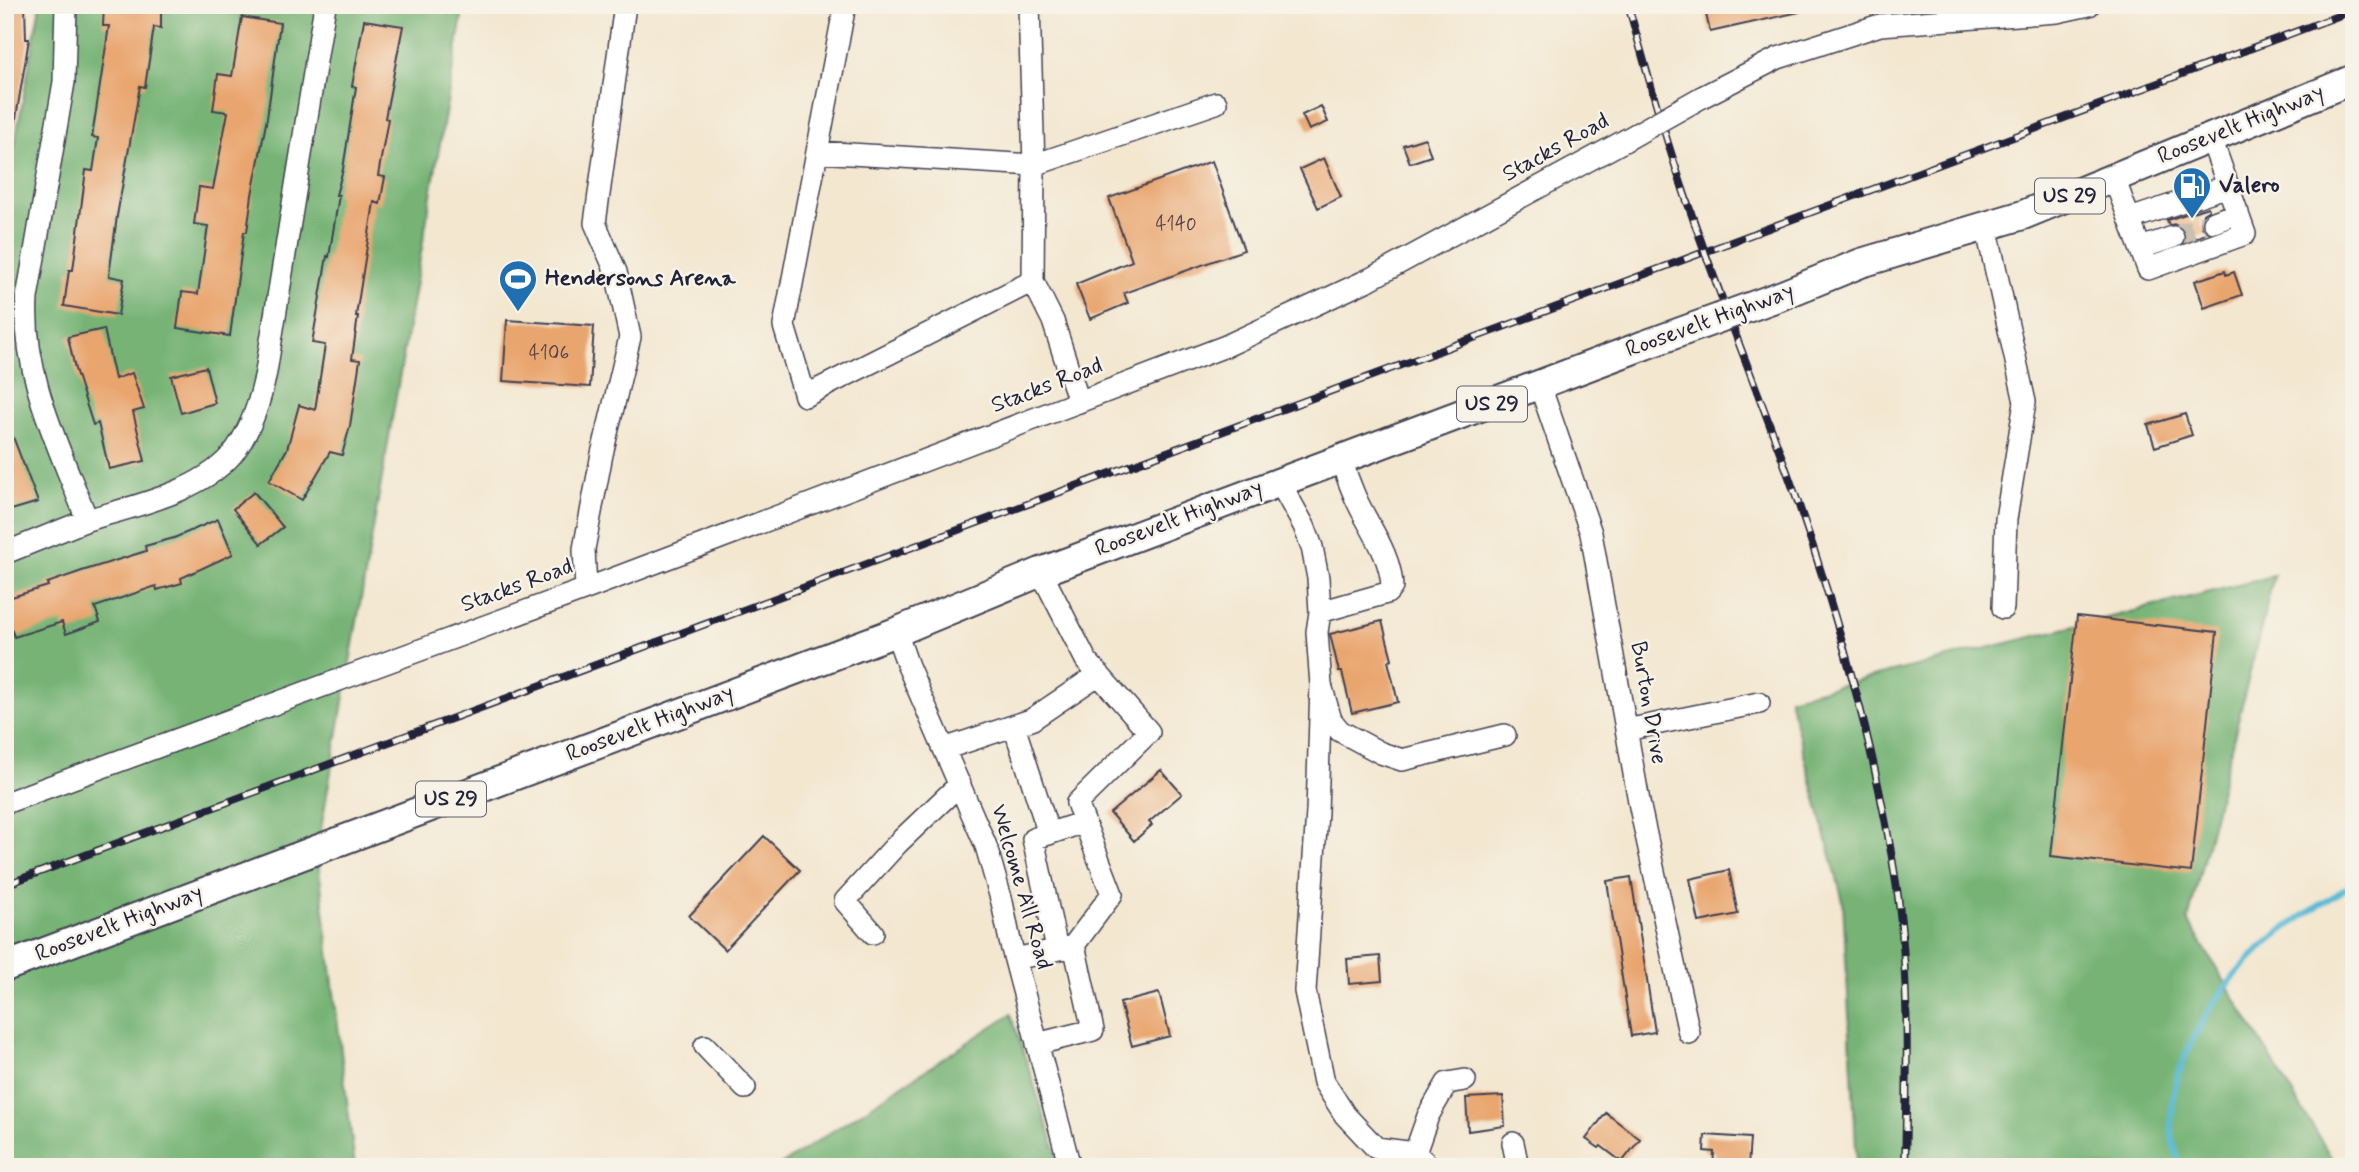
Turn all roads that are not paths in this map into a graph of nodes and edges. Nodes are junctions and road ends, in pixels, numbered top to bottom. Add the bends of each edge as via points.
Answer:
1 (66, 5) edge
2 (325, 5) edge
3 (625, 5) edge
4 (845, 5) edge
5 (1029, 5) edge
6 (2089, 5) edge
7 (2354, 79) edge
8 (1216, 103) dead end
9 (2211, 138) junction
10 (817, 152) junction
11 (1034, 164) junction
12 (2114, 178) junction
13 (2228, 186) junction
14 (2238, 213) junction
15 (2130, 219) junction
16 (2214, 222) tunnel mouth
17 (1986, 226) junction
18 (2174, 237) tunnel mouth
19 (2141, 248) junction
20 (1033, 281) junction
21 (1540, 386) junction
22 (1079, 402) junction
23 (1341, 460) junction
24 (1279, 481) junction
25 (87, 520) junction
26 (5, 553) edge
27 (1041, 572) junction
28 (586, 589) junction
29 (2003, 608) dead end
30 (1320, 612) junction
31 (896, 632) junction
32 (1099, 674) junction
33 (1321, 685) junction
34 (1759, 703) dead end
35 (1014, 726) junction
36 (1626, 730) junction
37 (1505, 735) dead end
38 (944, 748) junction
39 (960, 784) junction
40 (5, 803) edge
41 (1084, 822) junction
42 (1049, 834) junction
43 (873, 933) dead end
44 (1066, 947) junction
45 (1015, 959) junction
46 (5, 967) edge
47 (1689, 1033) dead end
48 (1037, 1044) junction
49 (705, 1046) dead end
50 (1465, 1080) dead end
51 (746, 1088) dead end
52 (1513, 1143) dead end
53 (1422, 1160) edge
54 (1070, 1167) edge
55 (1518, 1167) edge

1 - 25 street via 64,82 25,326 39,395
2 - 25 street via 266,372 247,429 236,449 195,483
3 - 28 street via 595,223 616,272 630,337 584,549
4 - 10 street
5 - 11 street
6 - 22 street, Stacks Road, bridge via 2057,12 1880,25 1778,58 1370,279 1226,346
7 - 9 main road, Roosevelt Highway / US 29
8 - 11 street
9 - 12 main road, Roosevelt Highway / US 29
9 - 13 street
10 - 11 street
10 - 20 street via 784,326 805,396
11 - 20 street
12 - 15 street
12 - 17 main road, Roosevelt Highway / US 29
13 - 14 street
13 - 15 street
14 - 16 street
14 - 19 street via 2245,234 2221,243 2148,269
15 - 19 street
17 - 21 main road, Roosevelt Highway / US 29, bridge via 1861,263
17 - 29 street via 2025,402 2006,519
18 - 19 street
20 - 22 street via 1053,321
21 - 23 main road, Roosevelt Highway / US 29
21 - 36 street, Burton Drive via 1591,533
22 - 28 street, Stacks Road
23 - 24 main road, Roosevelt Highway / US 29
23 - 30 street via 1382,548 1392,587 1387,593
24 - 27 main road, Roosevelt Highway / US 29
24 - 30 street via 1312,547
25 - 26 street
27 - 31 main road, Roosevelt Highway / US 29
27 - 32 street via 1086,660
28 - 40 street, Stacks Road
30 - 33 street
31 - 38 street, Welcome All Road
31 - 46 main road, Roosevelt Highway / US 29
32 - 35 street via 1031,720
32 - 41 street via 1149,732 1077,803
33 - 37 street via 1331,720 1340,731 1402,760
33 - 53 street via 1305,991 1324,1082 1345,1115 1376,1148
34 - 36 street
35 - 38 street
35 - 42 street
36 - 47 street, Burton Drive
38 - 39 street, Welcome All Road
39 - 43 street via 845,901
39 - 45 street, Welcome All Road via 986,846
41 - 42 street
41 - 44 street via 1112,894
42 - 44 street via 1032,839
44 - 45 street
44 - 48 street via 1093,1030
45 - 48 street, Welcome All Road
48 - 54 street, Welcome All Road
49 - 51 street
50 - 53 street via 1447,1083 1428,1116
52 - 55 street

